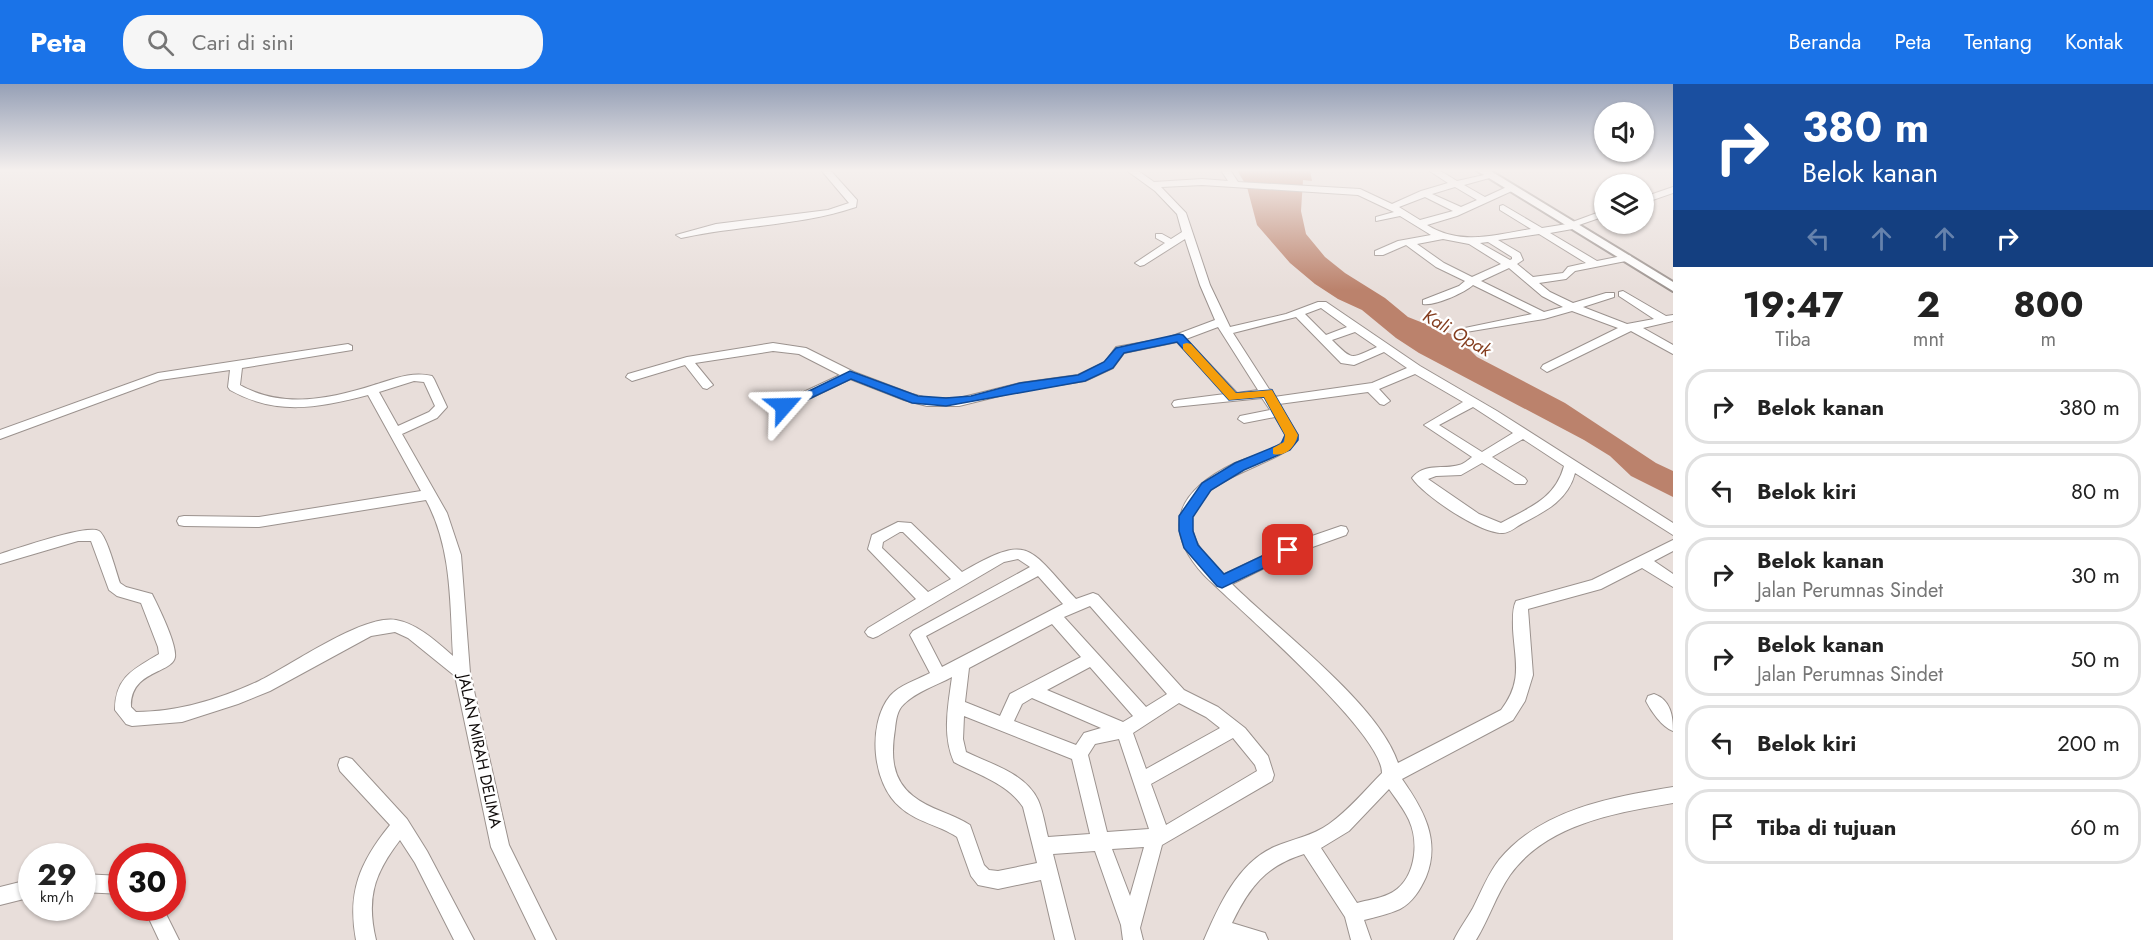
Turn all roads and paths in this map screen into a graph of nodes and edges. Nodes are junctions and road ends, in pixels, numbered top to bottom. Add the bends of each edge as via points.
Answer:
1 (838, 210) edge
2 (1178, 210) edge
3 (1396, 210) edge
4 (1506, 210) edge
5 (1548, 210) edge
6 (1461, 211) edge
7 (1401, 213) junction
8 (1594, 217) edge
9 (1379, 219) dead end
10 (1418, 224) junction
11 (1574, 225) junction
12 (1538, 230) junction
13 (1188, 233) junction
14 (681, 236) dead end
15 (1159, 236) dead end
16 (1440, 237) junction
17 (1491, 240) junction
18 (1408, 242) junction
19 (1473, 243) junction
20 (1173, 244) junction
21 (1379, 253) dead end
22 (1627, 258) junction
23 (1140, 263) dead end
24 (1510, 264) junction
25 (1595, 264) junction
26 (1472, 280) junction
27 (1529, 281) junction
28 (1673, 287) edge
29 (1623, 294) dead end
30 (1610, 295) dead end
31 (1427, 302) dead end
32 (1572, 308) junction
33 (1299, 314) junction
34 (1544, 315) junction
35 (1668, 319) edge
36 (1224, 326) junction
37 (1357, 327) junction
38 (1629, 327) junction
39 (1464, 331) dead end
40 (1179, 338) junction
41 (1325, 339) junction
42 (348, 348) dead end
43 (1384, 348) junction
44 (1673, 350) edge
45 (687, 361) junction
46 (237, 364) junction
47 (1547, 368) dead end
48 (1416, 369) junction
49 (850, 375) junction
50 (632, 377) dead end
51 (707, 385) dead end
52 (1370, 387) junction
53 (372, 391) junction
54 (1234, 397) junction
55 (1384, 401) dead end
56 (1273, 402) junction
57 (1473, 402) junction
58 (1178, 404) dead end
59 (784, 406) dead end
60 (1244, 419) dead end
61 (395, 432) junction
62 (1523, 433) junction
63 (0, 435) edge
64 (1482, 458) junction
65 (1571, 464) junction
66 (1520, 481) dead end
67 (430, 494) junction
68 (184, 521) dead end
69 (1673, 530) edge
70 (1341, 531) dead end
71 (1673, 546) edge
72 (0, 559) edge
73 (1643, 561) junction
74 (1039, 569) junction
75 (961, 580) junction
76 (1673, 581) edge
77 (1222, 582) junction
78 (926, 600) junction
79 (1073, 606) junction
80 (1054, 616) junction
81 (873, 632) dead end
82 (1092, 659) junction
83 (961, 666) junction
84 (462, 674) junction
85 (939, 676) junction
86 (1032, 691) junction
87 (1178, 695) junction
88 (1653, 701) dead end
89 (958, 707) junction
90 (1144, 717) junction
91 (1673, 724) edge
92 (1004, 725) junction
93 (1234, 729) junction
94 (1124, 730) junction
95 (1079, 754) junction
96 (346, 765) dead end
97 (1390, 776) junction
98 (1142, 780) junction
99 (1673, 795) edge
100 (401, 825) junction
101 (1158, 838) junction
102 (1101, 843) junction
103 (1041, 846) junction
104 (1309, 846) junction
105 (1047, 870) junction
106 (18, 892) edge
107 (0, 896) edge
108 (1353, 914) junction
109 (160, 921) edge
110 (1132, 933) edge
111 (1217, 934) edge
112 (169, 940) edge
113 (366, 940) edge
114 (464, 940) edge
115 (546, 940) edge
116 (1065, 940) edge
117 (1258, 940) edge
118 (1361, 940) edge
119 (1464, 940) edge

1 - 14 street via 716,227
2 - 13 street
3 - 7 street
4 - 12 street
5 - 11 main road
6 - 10 street
7 - 9 street
7 - 10 street
8 - 11 street
10 - 16 street
11 - 12 street
11 - 22 main road
12 - 17 street
12 - 25 street
13 - 20 street
13 - 36 street
15 - 20 street
16 - 18 street
16 - 19 street
17 - 19 street
17 - 24 street via 1518,257
18 - 21 street
18 - 26 street via 1426,257
19 - 24 street
20 - 23 street
22 - 25 street
22 - 28 main road
24 - 26 street
24 - 27 street
25 - 27 street via 1572,270 1566,276
26 - 31 street via 1463,288
26 - 34 street
27 - 32 street
29 - 35 street
30 - 32 street
32 - 34 street
32 - 38 street
33 - 36 street
33 - 37 street via 1322,304
33 - 41 street
34 - 39 street
35 - 38 street
36 - 40 street
36 - 56 street
37 - 41 street
37 - 43 street
38 - 44 street
38 - 47 street
40 - 49 street via 1120,350 1108,365 1081,378 959,402 917,400
40 - 54 street
41 - 43 street via 1339,357 1350,361
42 - 46 street
43 - 48 street
45 - 49 street via 761,348 791,349
45 - 50 street
45 - 51 street
46 - 53 street via 234,387 259,399 288,404
46 - 63 street via 142,381
48 - 52 street
48 - 57 street
49 - 59 street
52 - 55 street
52 - 56 street
53 - 61 street, JALAN MIRAH DELIMA
53 - 61 street via 419,376 428,379 440,402 438,411
54 - 56 street
54 - 58 street
56 - 60 street
56 - 77 street via 1292,435 1289,444 1239,466 1207,486 1186,516 1191,548
57 - 62 street
57 - 64 street via 1430,425
61 - 67 street, JALAN MIRAH DELIMA
62 - 64 street
62 - 65 street
64 - 65 street via 1461,470 1434,471 1419,478 1495,528 1512,525 1550,502 1566,483
64 - 66 street
65 - 69 street
67 - 68 street via 259,522
67 - 84 street, JALAN MIRAH DELIMA via 454,555
70 - 77 street via 1288,550
71 - 73 street
72 - 84 street via 94,535 114,586 147,598 168,656 138,673 126,685 123,710 132,719 165,717 225,702 289,674 362,633 394,626 416,635
73 - 76 street
73 - 97 street via 1596,585 1521,605 1519,616 1527,669 1517,704 1508,715
74 - 75 street via 1025,555 1012,553
74 - 79 street
74 - 85 street via 918,635
75 - 78 street
75 - 78 street via 906,527 898,527 877,539 875,549
77 - 97 street via 1360,717 1383,749
78 - 81 street
79 - 80 street
79 - 87 street via 1093,599
80 - 82 street
80 - 83 street
82 - 86 street
82 - 90 street
83 - 85 street
83 - 89 street
84 - 115 street, JALAN MIRAH DELIMA via 500,847
85 - 105 street via 893,702 883,746 889,783 918,810 964,831 984,879
86 - 92 street via 1012,704
86 - 94 street
87 - 90 street
87 - 93 street via 1212,712
88 - 91 street
89 - 92 street
89 - 103 street via 956,752 1024,792 1031,804
90 - 94 street
92 - 95 street
93 - 98 street
93 - 101 street via 1262,760 1266,775
94 - 95 street via 1090,738
94 - 98 street
95 - 102 street
96 - 100 street
97 - 104 street via 1334,831
97 - 108 street via 1421,828 1419,875 1413,886 1395,901
98 - 101 street
99 - 119 street via 1576,817 1544,834 1505,867
100 - 113 street via 375,858 364,881
100 - 114 street
101 - 102 street
101 - 110 street
102 - 103 street
102 - 110 street
103 - 105 street
104 - 108 street
104 - 111 street via 1272,857 1256,871 1232,903
105 - 116 street
106 - 107 street
108 - 118 street
109 - 112 street
111 - 117 street

